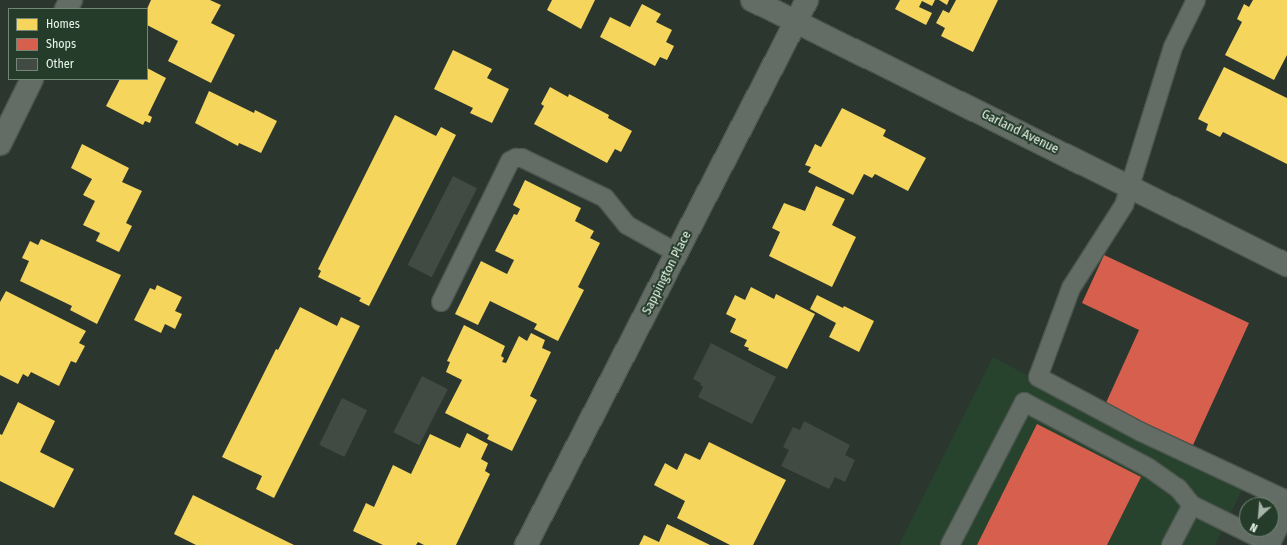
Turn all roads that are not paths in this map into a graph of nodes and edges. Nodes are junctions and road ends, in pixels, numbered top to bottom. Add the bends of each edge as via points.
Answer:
1 (752, 0) edge
2 (807, 0) edge
3 (1196, 0) edge
4 (796, 22) junction
5 (32, 80) edge
6 (0, 144) edge
7 (1131, 186) junction
8 (677, 253) junction
9 (1287, 265) edge
10 (441, 302) dead end
11 (1287, 500) edge
12 (1192, 505) junction
13 (1287, 506) edge
14 (1268, 544) edge
15 (526, 545) edge
16 (950, 545) edge
17 (1172, 545) edge

1 - 4 street, Garland Avenue
2 - 4 street, Sappington Place
3 - 7 lane via 1173,47
4 - 7 street, Garland Avenue
4 - 8 street, Sappington Place
5 - 6 street
7 - 9 street, Garland Avenue
7 - 11 lane via 1124,205 1070,288 1038,377 1141,432
8 - 10 lane via 627,225 605,198 522,158 516,158 510,160
8 - 15 street, Sappington Place
12 - 14 lane
12 - 16 lane via 1178,488 1149,468 1024,402
12 - 17 lane
13 - 14 street

